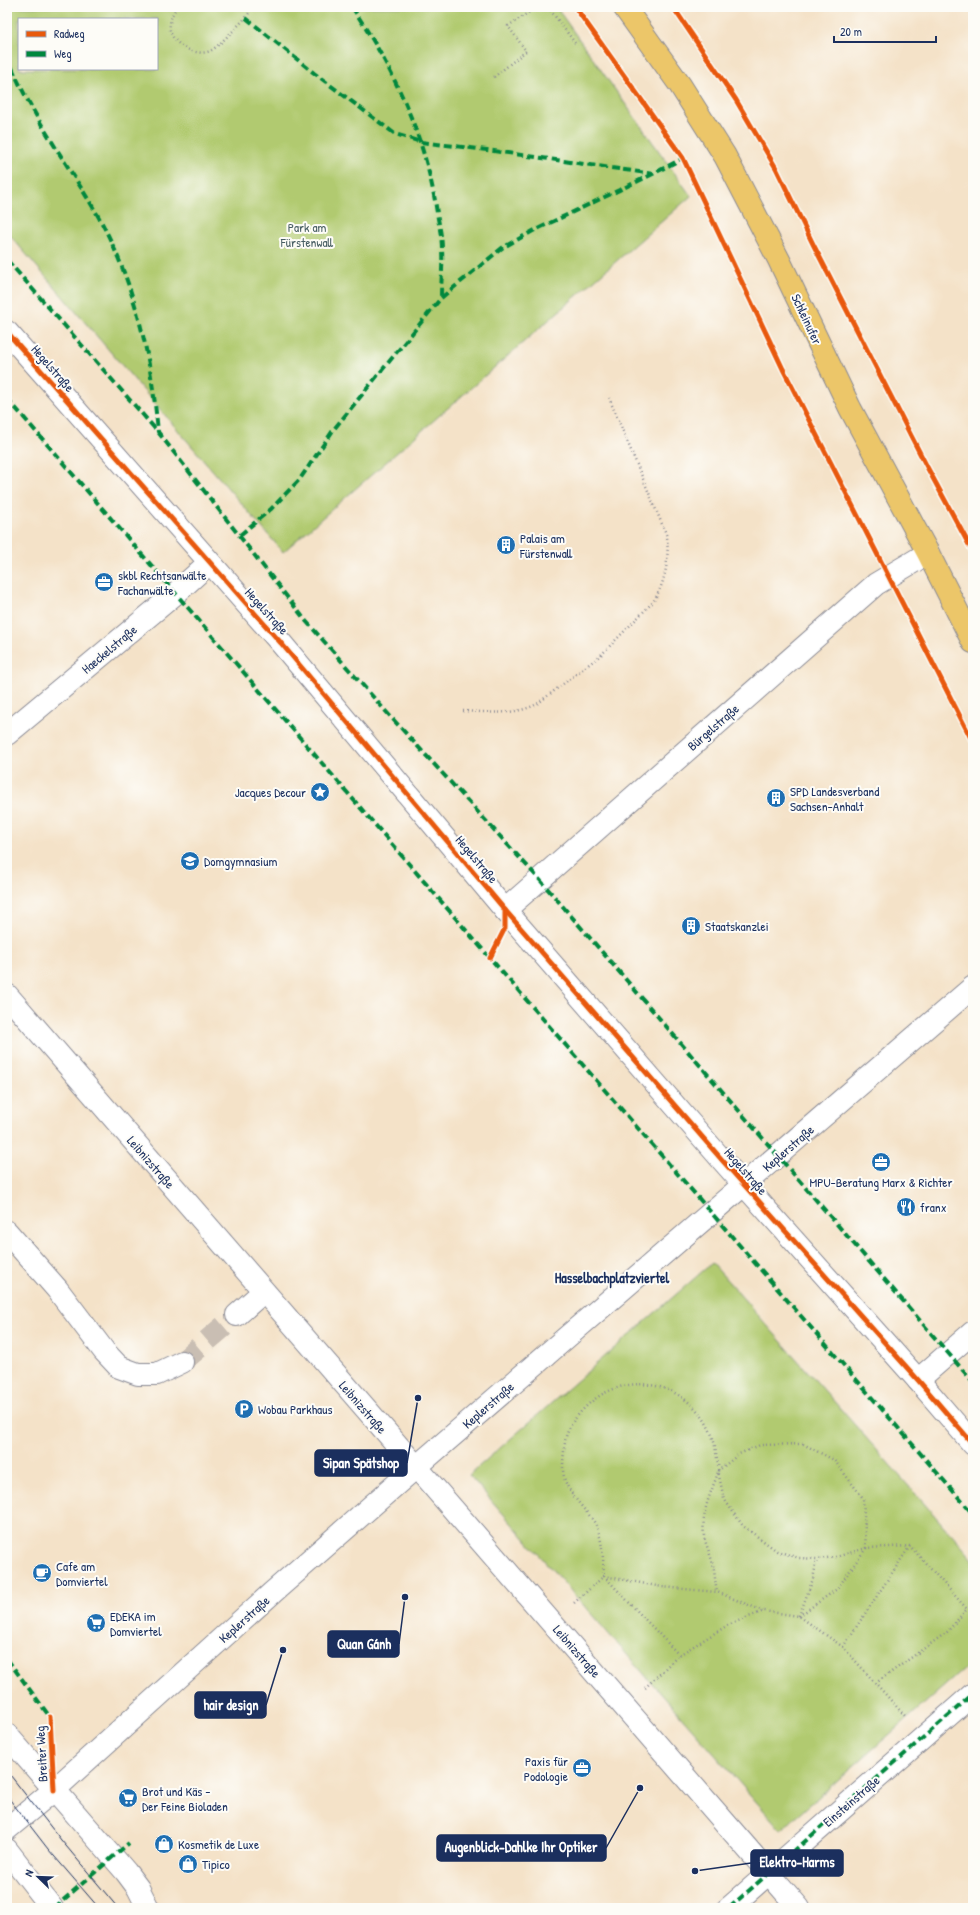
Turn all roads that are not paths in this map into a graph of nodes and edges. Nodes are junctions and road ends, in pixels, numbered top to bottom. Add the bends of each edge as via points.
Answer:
1 (624, 7) edge
2 (7, 332) edge
3 (928, 553) junction
4 (209, 563) junction
5 (973, 642) edge
6 (7, 734) edge
7 (505, 910) junction
8 (973, 987) edge
9 (7, 995) edge
10 (745, 1186) junction
11 (7, 1232) edge
12 (264, 1292) junction
13 (237, 1315) tunnel mouth
14 (973, 1332) edge
15 (182, 1362) tunnel mouth
16 (918, 1380) junction
17 (973, 1444) edge
18 (415, 1468) junction
19 (973, 1694) edge
20 (7, 1735) edge
21 (54, 1790) junction
22 (7, 1829) edge
23 (7, 1850) edge
24 (769, 1873) junction
25 (52, 1908) edge
26 (148, 1908) edge
27 (729, 1908) edge
28 (799, 1908) edge

1 - 3 main road, Schleinufer via 680,85 725,156 779,260 850,408
2 - 4 street, Hegelstraße
3 - 5 main road, Schleinufer
3 - 7 street, Bürgelstraße via 876,584
4 - 6 street, Haeckelstraße
4 - 7 street, Hegelstraße via 357,732
7 - 10 street, Hegelstraße
8 - 10 street, Keplerstraße
9 - 12 street, Leibnizstraße
10 - 16 street, Hegelstraße
10 - 18 street, Keplerstraße
11 - 15 street via 57,1289 118,1367 138,1374 157,1374
12 - 13 street
12 - 18 street, Leibnizstraße
14 - 16 street
16 - 17 street, Hegelstraße
18 - 21 street, Keplerstraße
18 - 24 street, Leibnizstraße
19 - 24 street, Einsteinstraße
20 - 21 street, Breiter Weg
21 - 22 street, Keplerstraße
21 - 26 street, Breiter Weg via 126,1872
23 - 25 street
24 - 27 street, Einsteinstraße
24 - 28 street, Leibnizstraße

